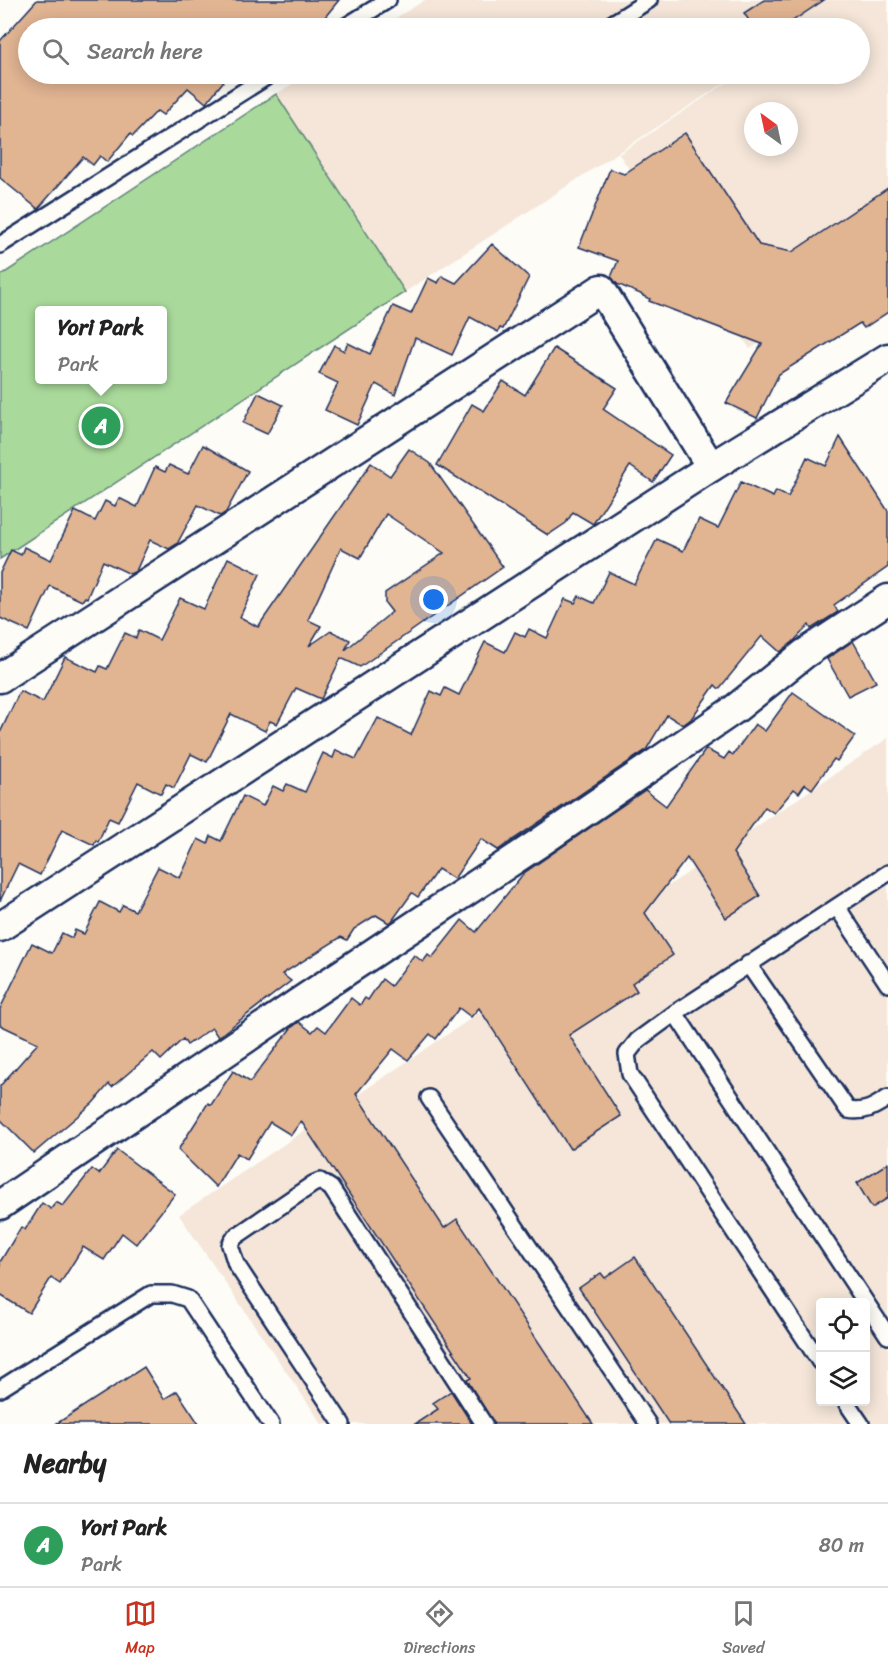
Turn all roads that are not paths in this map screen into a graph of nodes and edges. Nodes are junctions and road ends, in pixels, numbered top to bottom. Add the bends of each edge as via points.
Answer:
1 (388, 0) edge
2 (649, 0) edge
3 (359, 18) edge
4 (621, 18) edge
5 (256, 84) edge
6 (0, 245) edge
7 (888, 358) edge
8 (711, 467) junction
9 (888, 599) edge
10 (0, 678) edge
11 (888, 873) edge
12 (837, 906) junction
13 (0, 927) edge
14 (748, 964) junction
15 (888, 984) edge
16 (675, 1013) junction
17 (429, 1098) dead end
18 (888, 1098) edge
19 (0, 1205) edge
20 (888, 1336) edge
21 (816, 1356) edge
22 (0, 1389) edge
23 (849, 1406) edge
24 (271, 1424) edge
25 (342, 1424) edge
26 (484, 1424) edge
27 (648, 1424) edge
28 (861, 1424) edge

1 - 3 lane
2 - 4 lane
5 - 6 lane
7 - 8 street
8 - 10 street via 601,289
8 - 13 street
9 - 19 street via 804,654 735,710 549,837
11 - 12 lane
12 - 14 lane
12 - 15 lane
14 - 16 lane
14 - 18 lane via 848,1110 870,1109
16 - 20 lane
16 - 21 lane via 632,1047 627,1054 630,1074
17 - 27 lane
22 - 24 lane via 151,1294 172,1294 188,1299
23 - 28 lane
25 - 26 lane via 236,1264 230,1245 235,1237 320,1181 331,1188

